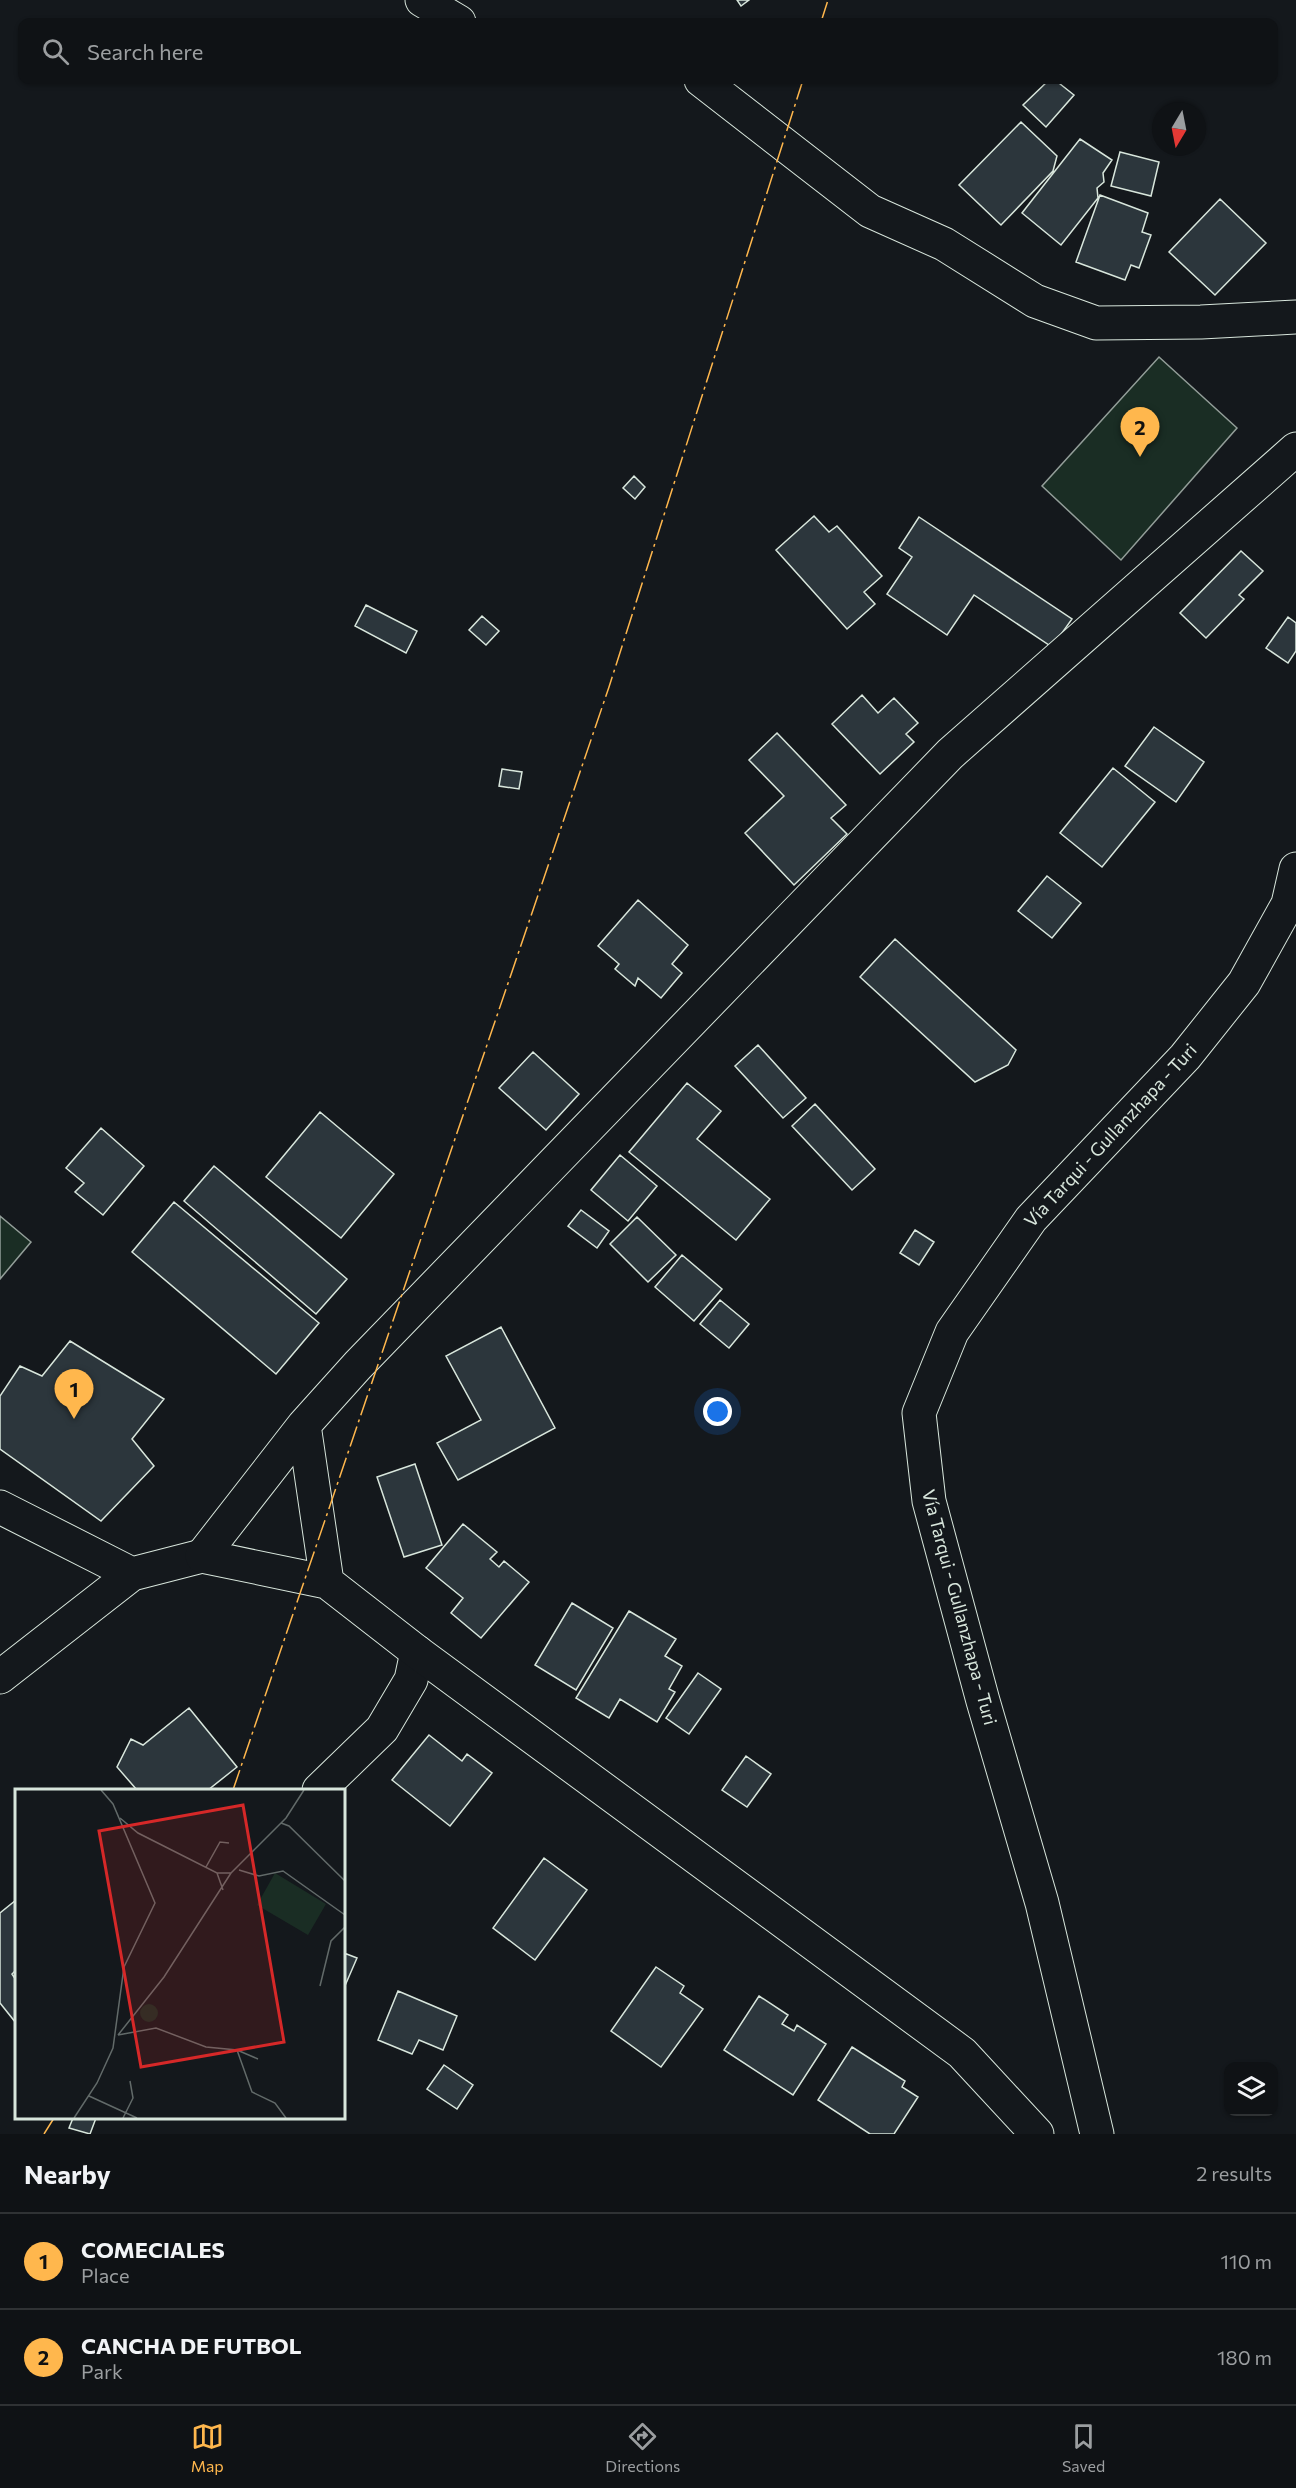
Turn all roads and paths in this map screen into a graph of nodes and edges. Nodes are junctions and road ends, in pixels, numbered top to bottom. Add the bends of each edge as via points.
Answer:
1 (422, 0) edge
2 (452, 18) edge
3 (706, 84) edge
4 (1296, 317) edge
5 (1296, 449) edge
6 (1296, 869) edge
7 (304, 1425) junction
8 (0, 1507) edge
9 (202, 1556) junction
10 (132, 1574) junction
11 (327, 1582) junction
12 (417, 1652) junction
13 (0, 1677) edge
14 (321, 1789) edge
15 (1037, 2134) edge
16 (1097, 2134) edge

1 - 2 street
3 - 4 street via 870,211 944,244 1035,301 1096,322
5 - 7 street via 950,754 366,1356
6 - 16 street, Vía Tarqui - Gullanzhapa - Turi via 1288,904 1244,983 1185,1057 1031,1219 952,1332 919,1413 929,1501 1042,1904
7 - 9 street
7 - 11 street
8 - 10 street
9 - 10 street
9 - 11 street
10 - 13 street
11 - 12 street
12 - 14 street via 411,1680 382,1729
12 - 15 street via 962,2053

